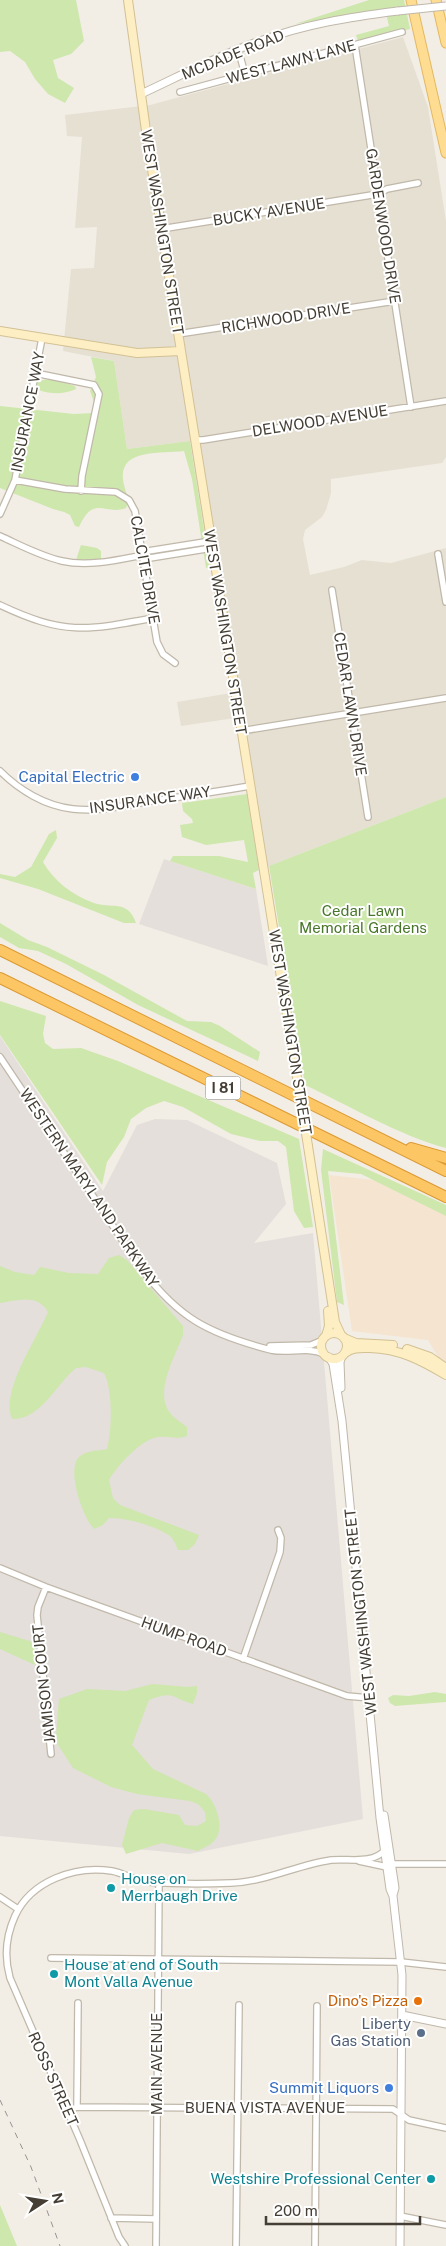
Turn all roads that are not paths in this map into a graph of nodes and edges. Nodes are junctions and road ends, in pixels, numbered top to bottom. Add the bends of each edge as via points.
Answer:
1 (128, 0) edge
2 (412, 0) edge
3 (436, 0) edge
4 (446, 6) edge
5 (402, 32) dead end
6 (446, 43) edge
7 (354, 45) junction
8 (238, 49) junction
9 (245, 74) junction
10 (180, 92) dead end
11 (141, 94) junction
12 (446, 153) edge
13 (418, 183) dead end
14 (378, 194) junction
15 (161, 229) junction
16 (395, 301) junction
17 (0, 331) edge
18 (178, 334) junction
19 (42, 338) junction
20 (181, 351) junction
21 (35, 373) junction
22 (446, 401) edge
23 (411, 407) junction
24 (195, 440) junction
25 (14, 480) junction
26 (81, 491) junction
27 (0, 514) edge
28 (0, 536) edge
29 (211, 544) junction
30 (438, 554) dead end
31 (143, 555) junction
32 (332, 590) dead end
33 (446, 602) edge
34 (0, 605) edge
35 (153, 618) junction
36 (175, 663) dead end
37 (446, 698) edge
38 (351, 713) junction
39 (242, 730) junction
40 (0, 771) edge
41 (250, 786) junction
42 (368, 817) dead end
43 (0, 950) edge
44 (0, 978) edge
45 (0, 1057) edge
46 (314, 1106) junction
47 (446, 1158) edge
48 (446, 1171) edge
49 (446, 1197) edge
50 (326, 1264) junction
51 (342, 1337) junction
52 (324, 1338) junction
53 (266, 1348) junction
54 (343, 1354) junction
55 (326, 1356) junction
56 (446, 1368) edge
57 (446, 1375) edge
58 (342, 1421) junction
59 (278, 1530) dead end
60 (0, 1568) edge
61 (46, 1587) junction
62 (243, 1659) junction
63 (370, 1698) junction
64 (51, 1754) dead end
65 (380, 1804) junction
66 (385, 1850) junction
67 (352, 1860) junction
68 (446, 1864) edge
69 (389, 1866) junction
70 (159, 1882) junction
71 (0, 1897) edge
72 (18, 1909) junction
73 (51, 1958) dead end
74 (158, 1959) junction
75 (401, 1962) junction
76 (446, 1967) edge
77 (78, 2003) dead end
78 (239, 2005) dead end
79 (317, 2006) dead end
80 (402, 2015) junction
81 (446, 2024) edge
82 (77, 2107) junction
83 (157, 2108) junction
84 (237, 2108) junction
85 (316, 2109) junction
86 (67, 2111) junction
87 (402, 2115) junction
88 (446, 2128) edge
89 (400, 2216) junction
90 (111, 2218) junction
91 (156, 2219) junction
92 (446, 2225) edge
93 (125, 2246) edge
94 (156, 2246) edge
95 (236, 2246) edge
96 (315, 2246) edge
97 (400, 2246) edge

1 - 11 main road, WEST WASHINGTON STREET
2 - 12 main road
3 - 6 main road
4 - 8 street, MCDADE ROAD, bridge via 362,15 311,25
5 - 7 street, WEST LAWN LANE
7 - 9 street, WEST LAWN LANE
7 - 14 street, GARDENWOOD DRIVE
8 - 9 street
8 - 11 street, MCDADE ROAD
9 - 10 street, WEST LAWN LANE
11 - 15 main road, WEST WASHINGTON STREET
13 - 14 street, BUCKY AVENUE
14 - 15 street, BUCKY AVENUE
14 - 16 street, GARDENWOOD DRIVE
15 - 18 main road, WEST WASHINGTON STREET
16 - 18 street, RICHWOOD DRIVE
16 - 23 street, GARDENWOOD DRIVE
17 - 19 main road
18 - 20 main road, WEST WASHINGTON STREET
19 - 20 main road via 137,353
19 - 21 street, INSURANCE WAY
20 - 24 main road, WEST WASHINGTON STREET
21 - 25 street, INSURANCE WAY
21 - 26 street via 98,388
22 - 23 street, DELWOOD AVENUE
23 - 24 street, DELWOOD AVENUE
24 - 29 main road, WEST WASHINGTON STREET
25 - 26 street, CALCITE DRIVE
25 - 27 street, INSURANCE WAY
26 - 31 street, CALCITE DRIVE via 116,492 129,500 135,511
28 - 31 street via 50,558 70,562 99,562
29 - 31 street via 148,551
29 - 39 main road, WEST WASHINGTON STREET
30 - 33 street
31 - 35 street, CALCITE DRIVE
32 - 38 street, CEDAR LAWN DRIVE
34 - 35 street via 39,622 68,629 100,628
35 - 36 street, CALCITE DRIVE via 159,647
37 - 38 street
38 - 39 street
38 - 42 street, CEDAR LAWN DRIVE
39 - 41 main road, WEST WASHINGTON STREET
40 - 41 street, INSURANCE WAY via 33,796 73,809 102,809
41 - 50 main road, WEST WASHINGTON STREET, bridge
43 - 46 highway, I 81
44 - 49 highway, I 81
45 - 53 street, WESTERN MARYLAND PARKWAY via 161,1294 199,1324 235,1340
46 - 47 highway via 405,1146
46 - 48 highway, I 81
50 - 51 main road, WEST WASHINGTON STREET via 335,1322
50 - 52 main road, WEST WASHINGTON STREET via 330,1323
51 - 52 main road via 334,1333
51 - 54 main road via 347,1345
51 - 56 main road via 356,1343 403,1347 430,1357
52 - 53 street, WESTERN MARYLAND PARKWAY via 311,1345
52 - 55 main road via 322,1349
53 - 55 street, WESTERN MARYLAND PARKWAY via 288,1352 316,1350
54 - 55 main road via 336,1358
54 - 57 main road via 356,1348 395,1350 412,1355
54 - 58 street, WEST WASHINGTON STREET via 340,1368
55 - 58 street, WEST WASHINGTON STREET via 333,1364
58 - 63 street, WEST WASHINGTON STREET
59 - 62 street via 280,1552
60 - 61 street, HUMP ROAD
61 - 62 street, HUMP ROAD
61 - 64 street, JAMISON COURT via 37,1615
62 - 63 street, HUMP ROAD via 347,1696
63 - 65 street, WEST WASHINGTON STREET
65 - 66 street, WEST WASHINGTON STREET
65 - 69 street, WEST WASHINGTON STREET via 385,1818
66 - 67 street via 374,1858
66 - 69 street, WEST WASHINGTON STREET
67 - 69 street
67 - 70 street via 330,1860 241,1882
68 - 69 street
69 - 75 street, WEST WASHINGTON STREET
70 - 72 street via 146,1882 111,1871 70,1873 41,1886
70 - 74 street, MAIN AVENUE
71 - 72 street
72 - 86 street, ROSS STREET via 11,1923 7,1967
73 - 74 street
74 - 75 street
74 - 83 street, MAIN AVENUE
75 - 76 street
75 - 80 street, WEST WASHINGTON STREET
77 - 82 street
78 - 84 street
79 - 85 street
80 - 81 street
80 - 87 street, WEST WASHINGTON STREET
82 - 83 street, BUENA VISTA AVENUE
82 - 86 street, BUENA VISTA AVENUE
83 - 84 street, BUENA VISTA AVENUE
83 - 91 street, MAIN AVENUE
84 - 85 street, BUENA VISTA AVENUE
84 - 95 street
85 - 87 street, BUENA VISTA AVENUE via 393,2110
85 - 96 street
86 - 90 street, ROSS STREET
87 - 88 street, BUENA VISTA AVENUE via 409,2120
87 - 89 street, WEST WASHINGTON STREET
89 - 92 street
89 - 97 street, WEST WASHINGTON STREET
90 - 91 street
90 - 93 street, ROSS STREET
91 - 94 street, MAIN AVENUE

